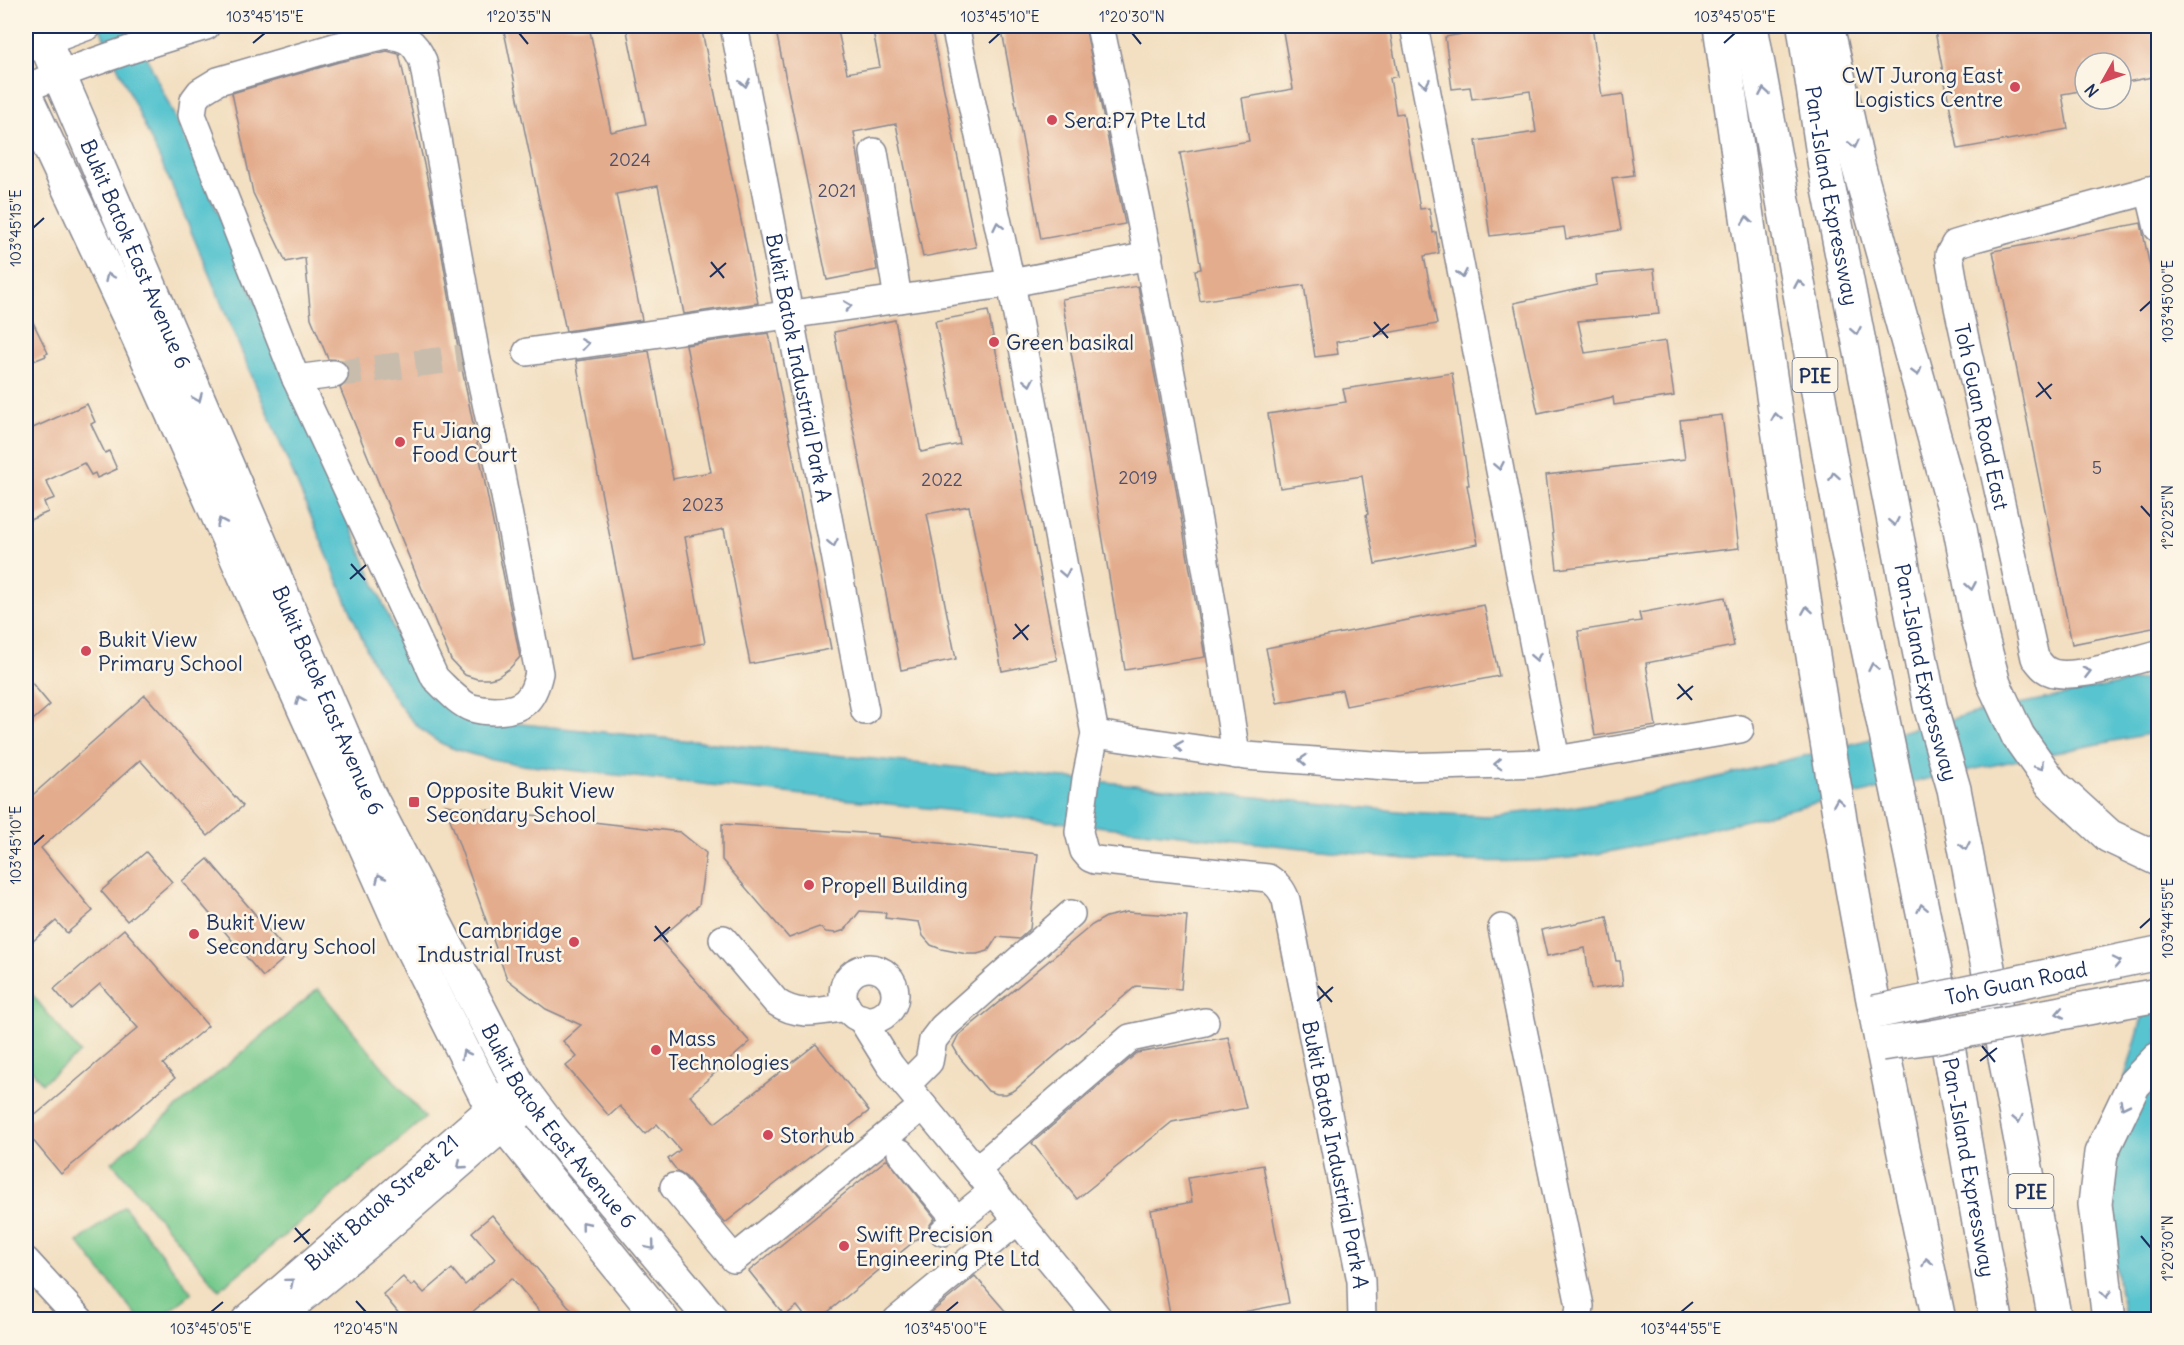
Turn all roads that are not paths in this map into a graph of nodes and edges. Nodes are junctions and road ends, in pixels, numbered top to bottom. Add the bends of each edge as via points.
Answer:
1 (88, 26) edge
2 (206, 26) edge
3 (734, 26) edge
4 (955, 26) edge
5 (1100, 26) edge
6 (1414, 26) edge
7 (1720, 26) edge
8 (1751, 26) edge
9 (1804, 26) edge
10 (1827, 26) edge
11 (385, 30) edge
12 (36, 39) edge
13 (59, 74) junction
14 (26, 88) edge
15 (26, 97) edge
16 (874, 152) dead end
17 (2154, 189) edge
18 (2158, 228) edge
19 (1149, 256) junction
20 (1011, 283) junction
21 (898, 299) junction
22 (790, 315) junction
23 (527, 352) dead end
24 (334, 374) tunnel mouth
25 (296, 379) junction
26 (2158, 654) edge
27 (865, 711) dead end
28 (1740, 729) dead end
29 (1095, 734) junction
30 (1236, 755) junction
31 (1556, 760) junction
32 (2158, 859) edge
33 (1071, 914) dead end
34 (1502, 928) dead end
35 (723, 939) dead end
36 (2158, 953) edge
37 (2158, 994) edge
38 (1875, 1012) junction
39 (1205, 1022) dead end
40 (1881, 1044) junction
41 (2158, 1059) edge
42 (906, 1085) junction
43 (525, 1094) junction
44 (923, 1106) junction
45 (498, 1116) junction
46 (901, 1153) dead end
47 (976, 1170) junction
48 (674, 1187) dead end
49 (993, 1191) junction
50 (1018, 1220) junction
51 (26, 1260) edge
52 (26, 1284) edge
53 (59, 1320) edge
54 (80, 1320) edge
55 (245, 1320) edge
56 (277, 1320) edge
57 (662, 1320) edge
58 (712, 1320) edge
59 (897, 1320) edge
60 (1100, 1320) edge
61 (1362, 1320) edge
62 (1578, 1320) edge
63 (1939, 1320) edge
64 (1996, 1320) edge
65 (2055, 1320) edge
66 (2109, 1320) edge

1 - 12 street
2 - 13 street
3 -> 22 street, Bukit Batok Industrial Park A
20 -> 4 street
5 - 19 street
6 -> 31 street
38 -> 7 main road via 1770,381
64 -> 8 main road, Pan-Island Expressway / PIE via 1934,966 1843,528
9 -> 65 main road, Pan-Island Expressway / PIE via 1825,168 1930,706 1954,789
10 -> 32 main road via 1857,161 1960,529 1994,684 2018,736 2052,784 2109,836
11 - 25 street via 218,81 200,92 192,108 194,123
11 - 25 street via 409,40 423,61 539,673 536,690 524,705 510,711 471,708 435,678
12 - 13 main road, Bukit Batok East Avenue 6
13 - 14 street
13 -> 43 main road, Bukit Batok East Avenue 6 via 367,791
45 -> 15 main road, Bukit Batok East Avenue 6 via 406,937 135,330
16 - 21 street
17 - 18 street, Toh Guan Road East
17 -> 26 street, Toh Guan Road East via 1955,244 1949,255 2035,658 2045,669 2073,675
19 - 20 street
19 - 30 street via 1224,668
20 - 21 street
20 -> 29 street
22 -> 21 street
23 -> 22 street
22 -> 27 street, Bukit Batok Industrial Park A
24 - 25 street
28 - 31 street
30 -> 29 street
29 - 61 street, Bukit Batok Industrial Park A via 1079,832 1090,858 1268,878 1283,891 1361,1281
31 -> 30 street via 1401,767
33 - 42 street via 943,1027 933,1040 929,1062
34 - 62 street via 1580,1305
35 - 42 street via 785,1008 807,1013 854,1013
38 -> 36 main road, Toh Guan Road, bridge
37 -> 40 main road, Toh Guan Road, bridge
38 - 40 main road
39 - 47 street via 1130,1038
63 -> 40 main road
41 -> 66 main road via 2134,1084 2101,1153 2095,1204
42 - 44 street
43 - 45 street, Bukit Batok Street 21
43 -> 58 main road, Bukit Batok East Avenue 6
44 - 47 street
44 - 48 street via 734,1259
55 -> 45 street, Bukit Batok Street 21 via 356,1226
45 -> 56 street, Bukit Batok Street 21 via 370,1244
57 -> 45 main road, Bukit Batok East Avenue 6
46 - 49 street via 950,1226
47 - 49 street
49 - 50 street
50 - 59 street
50 - 60 street
51 - 54 street
52 - 53 street

